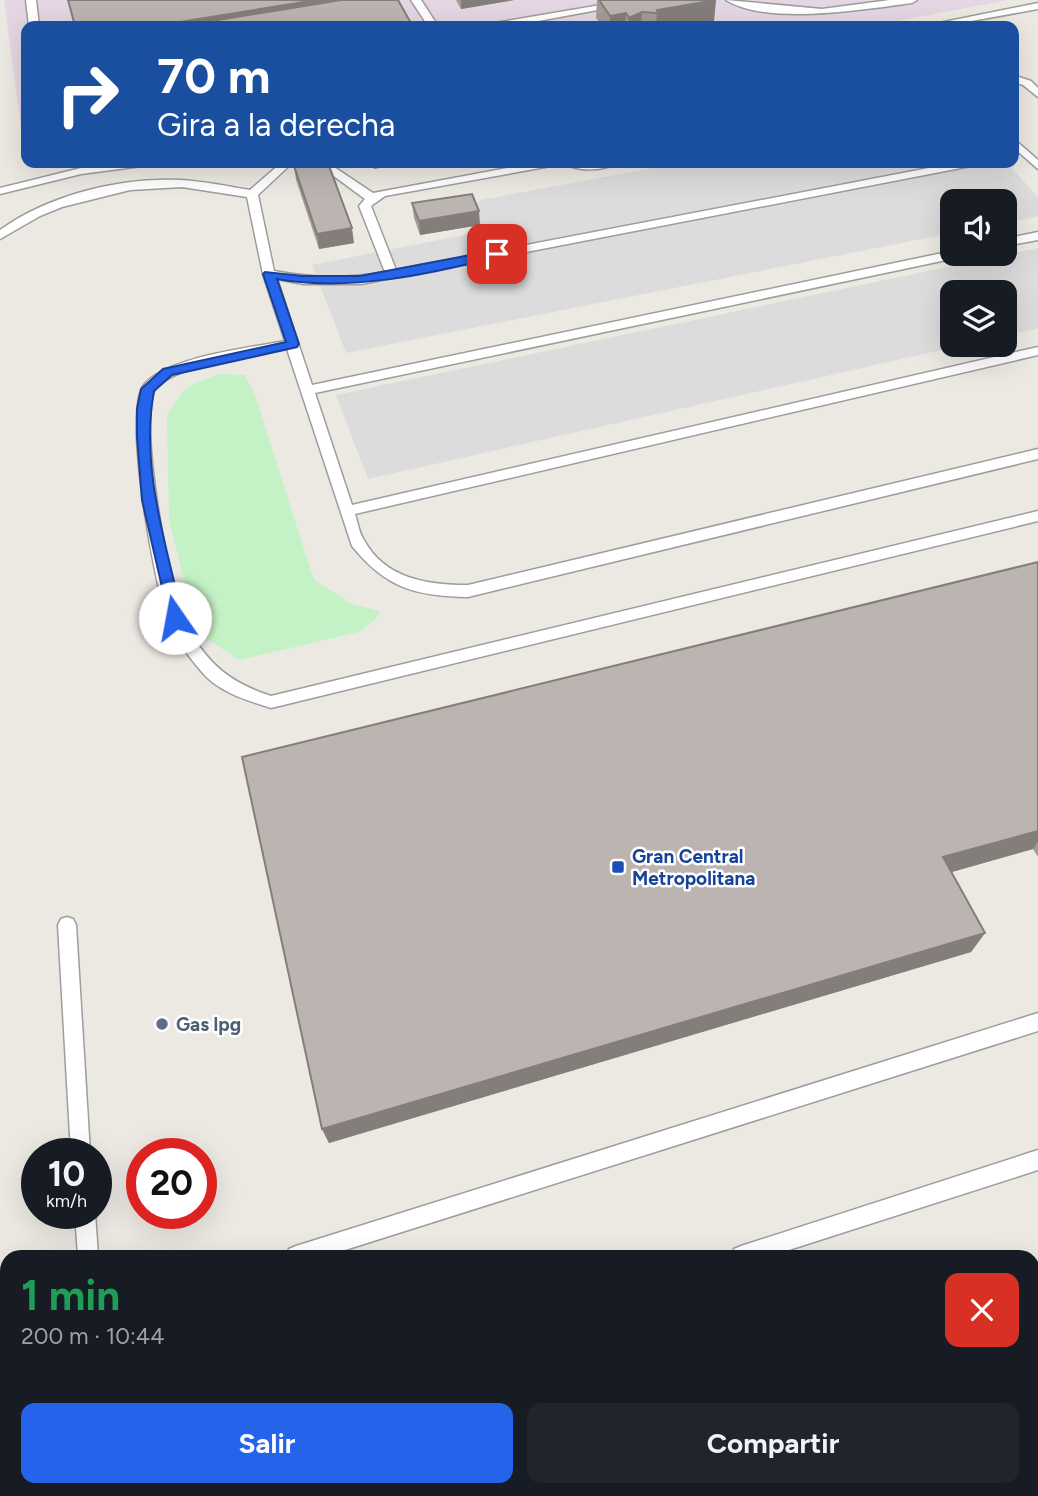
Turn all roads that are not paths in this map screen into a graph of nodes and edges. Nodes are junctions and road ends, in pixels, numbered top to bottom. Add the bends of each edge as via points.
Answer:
1 (31, 0) edge
2 (416, 0) edge
3 (647, 0) edge
4 (731, 0) edge
5 (912, 0) edge
6 (1038, 6) edge
7 (33, 21) edge
8 (430, 21) edge
9 (524, 21) edge
10 (956, 21) edge
11 (1019, 80) edge
12 (1038, 94) edge
13 (1019, 153) edge
14 (1038, 166) edge
15 (108, 168) edge
16 (281, 168) edge
17 (328, 168) edge
18 (523, 168) edge
19 (945, 168) edge
20 (0, 191) edge
21 (252, 194) junction
22 (372, 198) junction
23 (0, 235) edge
24 (1038, 236) edge
25 (1017, 240) edge
26 (940, 257) edge
27 (269, 274) junction
28 (392, 274) junction
29 (293, 344) junction
30 (1038, 351) edge
31 (309, 390) junction
32 (1038, 454) edge
33 (348, 511) junction
34 (1038, 516) edge
35 (67, 925) dead end
36 (1038, 1022) edge
37 (80, 1138) edge
38 (1038, 1160) edge
39 (86, 1229) edge
40 (88, 1250) edge
41 (315, 1250) edge
42 (760, 1250) edge

1 - 7 lane
2 - 8 lane
3 - 9 lane
4 - 5 lane via 809,12
6 - 10 lane
11 - 12 lane
13 - 14 lane
15 - 20 lane
16 - 21 lane
17 - 22 lane
18 - 22 lane
19 - 28 lane
21 - 23 lane via 173,183 133,186 52,208
21 - 27 lane
22 - 28 lane via 365,206
24 - 25 lane
26 - 31 lane
27 - 28 lane via 338,282
27 - 29 lane
29 - 31 lane
29 - 34 lane via 167,372 148,389 144,409 149,500 175,618 208,670 240,692 271,702
30 - 33 lane
31 - 33 lane
32 - 33 lane via 468,591 434,591 399,582 374,565 357,542
35 - 37 lane
36 - 41 lane
38 - 42 lane
39 - 40 lane

